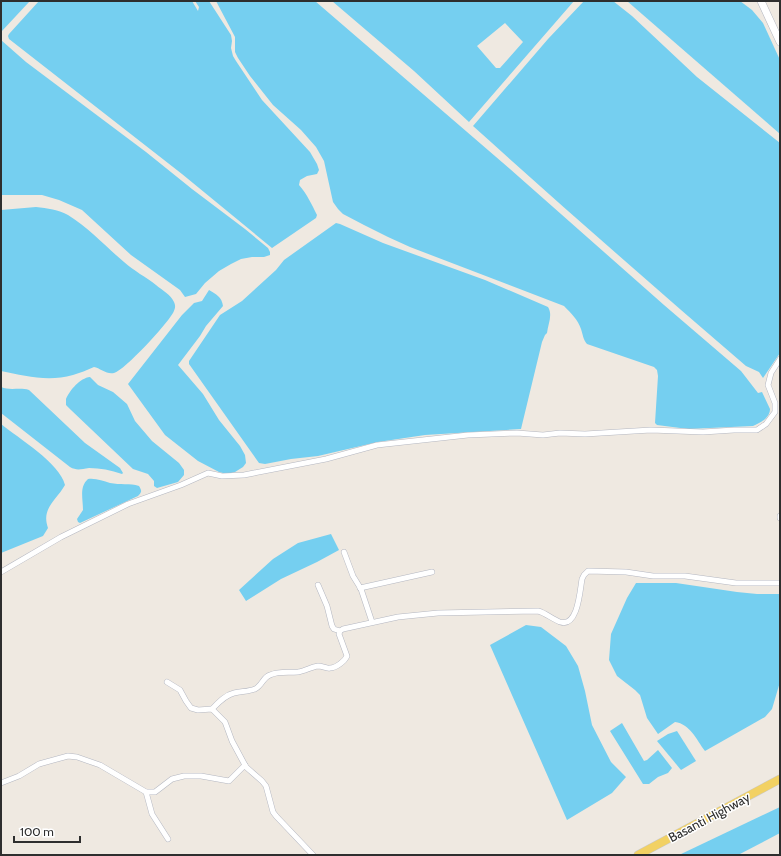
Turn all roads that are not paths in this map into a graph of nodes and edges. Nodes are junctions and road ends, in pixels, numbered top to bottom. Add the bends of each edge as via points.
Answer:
1 (761, 1) edge
2 (780, 42) edge
3 (780, 359) edge
4 (344, 552) dead end
5 (1, 572) edge
6 (432, 572) dead end
7 (780, 583) edge
8 (318, 584) dead end
9 (360, 588) junction
10 (372, 622) junction
11 (340, 631) junction
12 (167, 682) dead end
13 (212, 709) junction
14 (245, 765) junction
15 (780, 779) edge
16 (1, 783) edge
17 (146, 792) junction
18 (168, 839) dead end
19 (313, 855) edge
20 (638, 855) edge

1 - 2 street
3 - 5 street via 771,373 768,385 775,404 775,412 766,424 757,430 468,435 377,445 326,459 244,476 208,473 128,504 61,537
4 - 9 street
6 - 9 street
7 - 10 street via 736,583 685,576 588,571 584,575 573,617 567,622 532,611 445,612
8 - 11 street via 332,626
9 - 10 street
10 - 11 street
11 - 13 street via 347,656 338,666 319,666 299,672 270,674 257,688 228,695
12 - 13 street via 180,690 192,708
13 - 14 street via 225,722
14 - 17 street via 229,781 184,776 172,779 155,792
14 - 19 street via 266,786 276,816
15 - 20 main road, Basanti Highway
16 - 17 street via 39,764 72,756 100,766
17 - 18 street via 152,814

